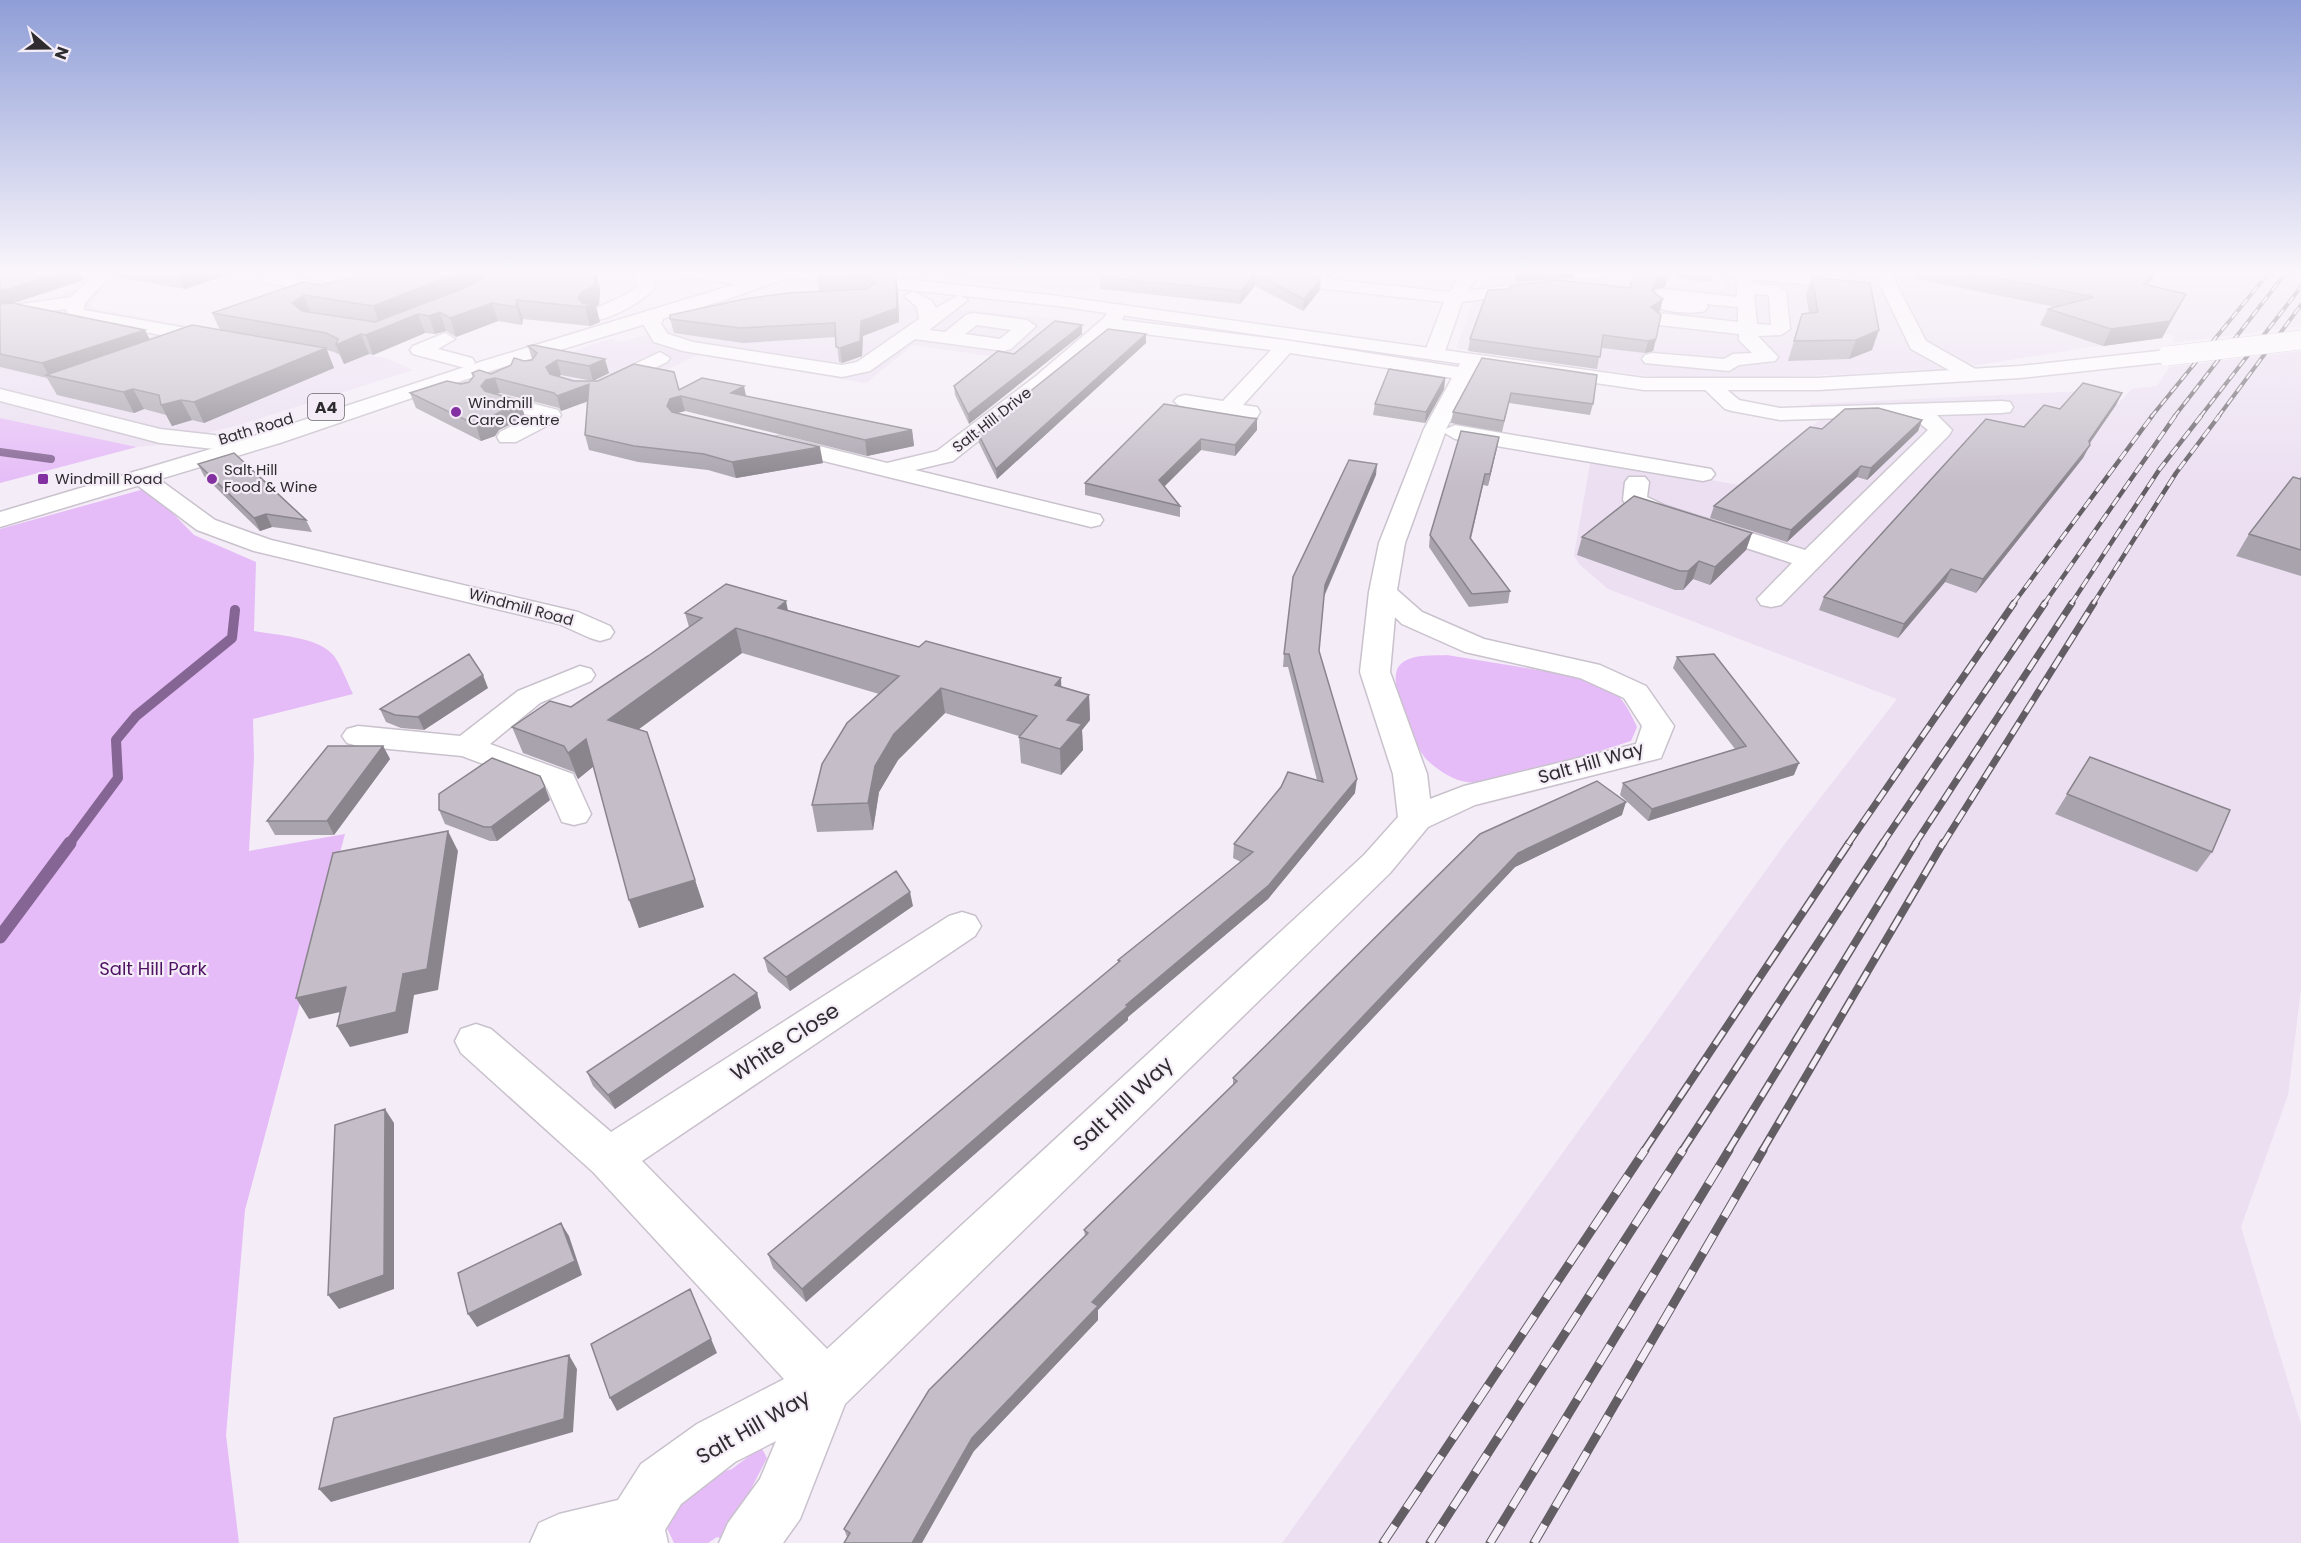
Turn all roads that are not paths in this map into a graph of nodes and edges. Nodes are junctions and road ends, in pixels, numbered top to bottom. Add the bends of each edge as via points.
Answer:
1 (181, 342) edge
2 (438, 342) edge
3 (526, 342) edge
4 (565, 342) edge
5 (674, 342) edge
6 (899, 342) edge
7 (1085, 342) edge
8 (1261, 342) edge
9 (1330, 342) edge
10 (1438, 342) edge
11 (1751, 342) edge
12 (1916, 342) edge
13 (2284, 342) edge
14 (1285, 346) junction
15 (165, 348) edge
16 (1434, 354) junction
17 (660, 358) dead end
18 (1652, 359) edge
19 (506, 360) junction
20 (465, 362) junction
21 (1469, 367) junction
22 (530, 368) edge
23 (1972, 375) junction
24 (424, 381) junction
25 (1710, 385) junction
26 (52, 388) edge
27 (584, 388) edge
28 (467, 391) edge
29 (9, 397) edge
30 (499, 401) edge
31 (1185, 401) dead end
32 (343, 407) junction
33 (2002, 407) dead end
34 (1228, 408) junction
35 (1917, 410) junction
36 (1254, 413) dead end
37 (1435, 429) junction
38 (160, 436) junction
39 (508, 437) dead end
40 (763, 439) edge
41 (214, 442) junction
42 (945, 456) junction
43 (143, 468) junction
44 (887, 469) junction
45 (1703, 474) dead end
46 (1637, 482) dead end
47 (953, 484) junction
48 (0, 498) edge
49 (0, 520) edge
50 (1091, 520) dead end
51 (1810, 560) junction
52 (1383, 592) junction
53 (1771, 600) dead end
54 (600, 632) dead end
55 (580, 675) dead end
56 (358, 736) dead end
57 (467, 747) junction
58 (573, 814) dead end
59 (1416, 819) junction
60 (962, 926) dead end
61 (476, 1041) dead end
62 (609, 1158) junction
63 (826, 1386) junction
64 (637, 1534) edge
65 (559, 1543) edge
66 (748, 1543) edge

1 - 15 street
2 - 20 street via 420,350
3 - 20 street, Bath Road / A4
4 - 19 street, Bath Road / A4
5 - 6 street via 842,371 863,367
7 - 42 street, Salt Hill Drive
8 - 14 street
9 - 16 street
10 - 16 street
11 - 18 street via 1768,357 1733,360 1729,365
12 - 23 street
13 - 23 street, bridge
14 - 21 street
14 - 34 street
16 - 21 street
17 - 27 street via 595,390
19 - 22 street
19 - 24 street, Bath Road / A4
20 - 24 street, Bath Road / A4
21 - 25 street via 1644,384
21 - 37 street
23 - 25 street via 1818,384
24 - 28 street
24 - 32 street, Bath Road / A4
25 - 35 street via 1732,405 1780,414
26 - 29 street
29 - 38 street
30 - 39 street via 550,415
31 - 34 street
32 - 41 street, Bath Road / A4
32 - 43 street, Bath Road / A4 via 265,440
33 - 35 street
34 - 36 street
35 - 51 street via 1941,430
37 - 45 street
37 - 52 street via 1392,543
38 - 41 street
38 - 43 street
40 - 44 street, Salt Hill Drive
41 - 43 street, Bath Road / A4
42 - 44 street, Salt Hill Drive
42 - 47 street, Salt Hill Drive
43 - 48 street via 93,474
43 - 49 street, Bath Road / A4
43 - 54 street, Windmill Road via 206,525 263,546 558,615
44 - 47 street, Salt Hill Drive
46 - 51 street via 1635,500 1657,511
47 - 50 street, Salt Hill Drive
51 - 53 street
52 - 59 street via 1375,672 1410,774
52 - 59 street, Salt Hill Way via 1412,618 1475,646 1590,671 1635,692 1658,726 1650,751 1464,797
55 - 57 street via 530,697
56 - 57 street
57 - 58 street via 561,782
59 - 63 street, Salt Hill Way via 1369,872
60 - 62 street, White Close
61 - 62 street
62 - 63 street
63 - 64 street, Salt Hill Way via 716,1443 661,1484
63 - 66 street, Salt Hill Way via 780,1499
64 - 65 street, Salt Hill Way

